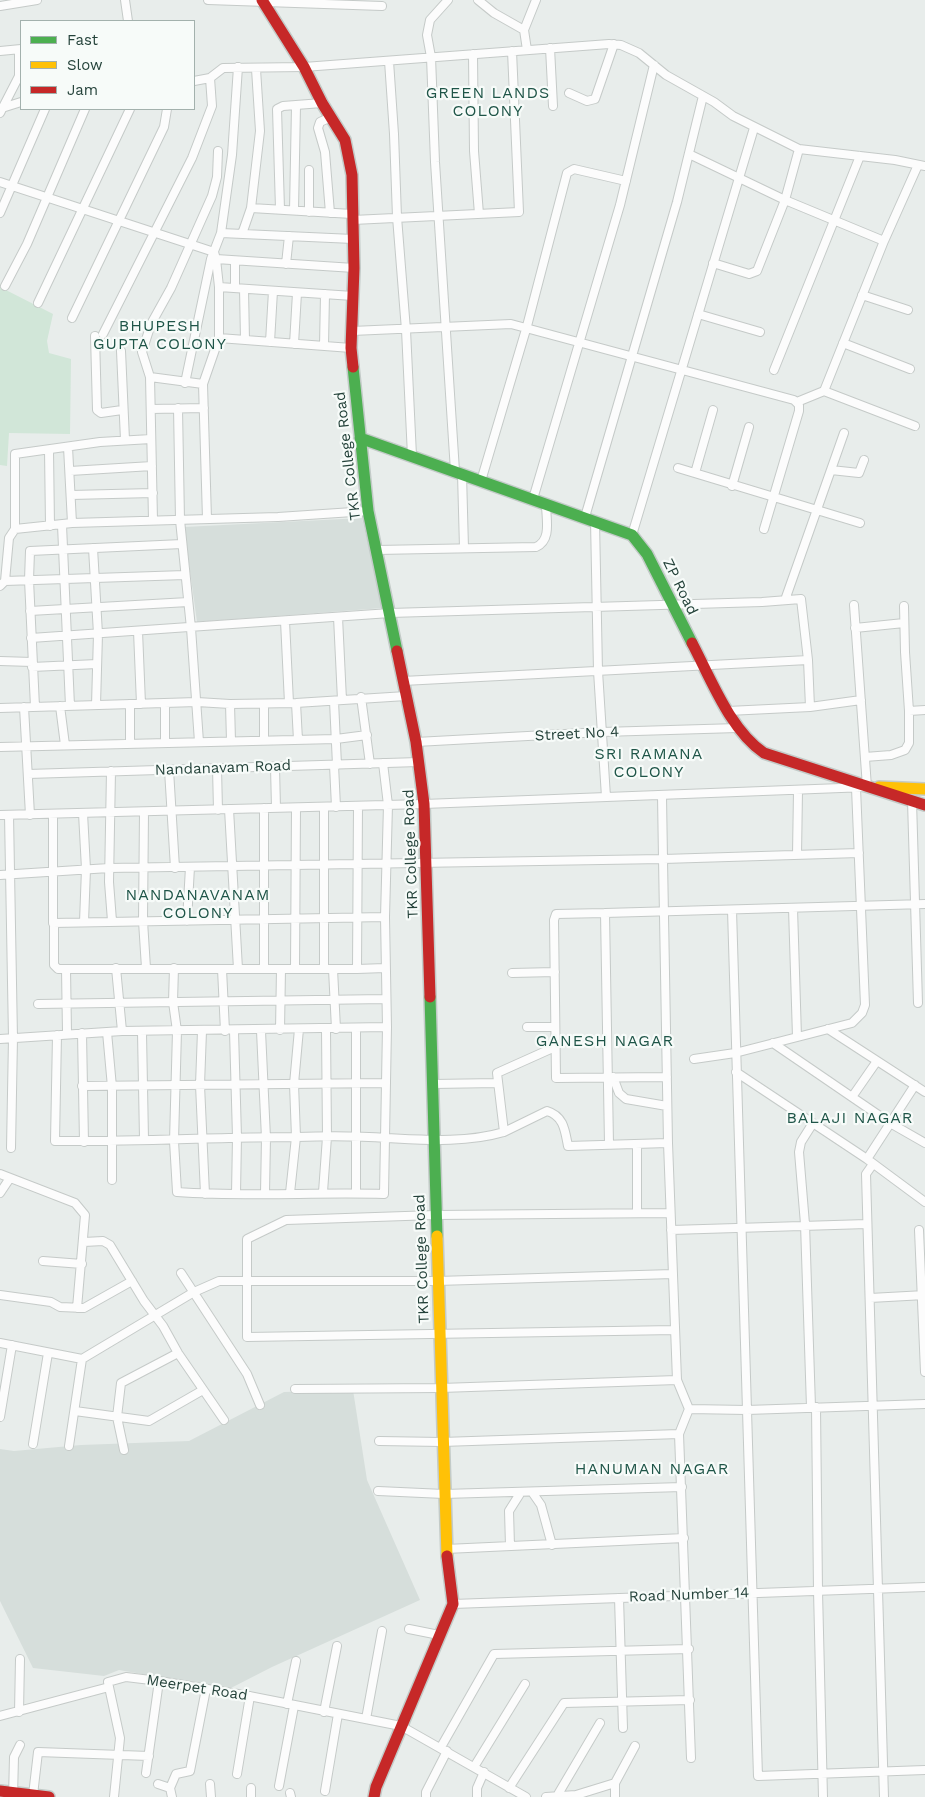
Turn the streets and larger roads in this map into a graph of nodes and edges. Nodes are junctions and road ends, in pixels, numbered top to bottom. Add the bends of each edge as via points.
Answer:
1 (2, 0) edge
2 (37, 0) edge
3 (125, 0) edge
4 (208, 0) edge
5 (448, 0) edge
6 (478, 0) edge
7 (536, 0) edge
8 (263, 2) edge
9 (0, 5) edge
10 (382, 6) dead end
11 (128, 20) edge
12 (524, 30) junction
13 (614, 44) junction
14 (550, 48) junction
15 (20, 50) edge
16 (527, 50) junction
17 (0, 51) edge
18 (512, 51) junction
19 (473, 54) junction
20 (431, 57) junction
21 (389, 61) junction
22 (654, 65) junction
23 (238, 67) junction
24 (304, 67) junction
25 (256, 68) junction
26 (210, 78) junction
27 (195, 81) edge
28 (569, 92) dead end
29 (703, 96) junction
30 (20, 102) edge
31 (322, 103) junction
32 (296, 106) junction
33 (553, 106) dead end
34 (1, 109) edge
35 (46, 110) edge
36 (85, 110) edge
37 (130, 110) edge
38 (167, 110) edge
39 (331, 117) junction
40 (754, 128) junction
41 (800, 149) junction
42 (218, 151) dead end
43 (689, 154) junction
44 (860, 156) junction
45 (921, 165) edge
46 (309, 170) dead end
47 (739, 176) junction
48 (626, 181) junction
49 (0, 182) edge
50 (12, 186) junction
51 (47, 198) junction
52 (785, 200) junction
53 (251, 208) junction
54 (280, 209) junction
55 (82, 210) junction
56 (294, 210) junction
57 (309, 212) junction
58 (0, 213) edge
59 (330, 213) junction
60 (479, 214) junction
61 (438, 216) junction
62 (353, 217) junction
63 (397, 217) junction
64 (119, 221) junction
65 (835, 221) junction
66 (156, 232) junction
67 (221, 233) junction
68 (242, 234) junction
69 (289, 236) junction
70 (353, 239) junction
71 (884, 241) junction
72 (190, 245) junction
73 (215, 256) junction
74 (235, 261) junction
75 (713, 263) junction
76 (286, 264) junction
77 (354, 268) junction
78 (5, 286) dead end
79 (219, 287) junction
80 (239, 289) junction
81 (274, 291) junction
82 (298, 292) junction
83 (325, 294) junction
84 (862, 295) junction
85 (352, 296) junction
86 (38, 303) dead end
87 (908, 310) dead end
88 (698, 314) junction
89 (72, 318) dead end
90 (527, 326) junction
91 (446, 328) junction
92 (406, 330) junction
93 (352, 331) junction
94 (760, 332) dead end
95 (219, 338) junction
96 (244, 340) junction
97 (270, 342) junction
98 (580, 342) junction
99 (843, 343) junction
100 (294, 344) junction
101 (324, 346) junction
102 (351, 348) junction
103 (121, 350) dead end
104 (632, 356) junction
105 (681, 369) junction
106 (910, 369) dead end
107 (774, 370) dead end
108 (150, 377) junction
109 (185, 383) junction
110 (203, 384) junction
111 (824, 391) junction
112 (797, 402) junction
113 (178, 408) junction
114 (204, 408) junction
115 (151, 409) junction
116 (122, 410) junction
117 (712, 410) dead end
118 (915, 426) dead end
119 (749, 427) dead end
120 (844, 433) dead end
121 (360, 438) junction
122 (151, 439) junction
123 (125, 440) junction
124 (68, 447) junction
125 (49, 450) junction
126 (412, 456) junction
127 (864, 460) dead end
128 (152, 466) junction
129 (678, 468) dead end
130 (831, 470) junction
131 (70, 471) junction
132 (458, 473) junction
133 (696, 473) junction
134 (481, 481) junction
135 (732, 486) junction
136 (153, 493) junction
137 (71, 495) junction
138 (774, 498) junction
139 (533, 499) junction
140 (546, 504) junction
141 (818, 510) junction
142 (368, 511) junction
143 (207, 519) junction
144 (590, 519) junction
145 (153, 520) junction
146 (180, 520) junction
147 (72, 523) junction
148 (860, 523) dead end
149 (62, 525) junction
150 (50, 526) junction
151 (764, 529) dead end
152 (15, 530) junction
153 (632, 535) junction
154 (0, 536) edge
155 (9, 538) junction
156 (182, 544) junction
157 (93, 548) junction
158 (464, 548) junction
159 (63, 549) junction
160 (378, 550) junction
161 (186, 575) junction
162 (95, 578) junction
163 (64, 579) junction
164 (29, 580) junction
165 (2, 583) edge
166 (785, 600) junction
167 (188, 602) junction
168 (670, 604) junction
169 (854, 605) dead end
170 (96, 606) junction
171 (904, 606) dead end
172 (597, 608) junction
173 (65, 609) junction
174 (30, 611) junction
175 (390, 613) junction
176 (338, 617) junction
177 (285, 621) junction
178 (904, 623) junction
179 (191, 628) junction
180 (855, 628) junction
181 (138, 631) junction
182 (98, 634) junction
183 (66, 636) junction
184 (31, 638) junction
185 (808, 660) junction
186 (0, 661) edge
187 (97, 664) junction
188 (32, 665) junction
189 (68, 666) junction
190 (704, 666) junction
191 (598, 671) junction
192 (404, 681) junction
193 (406, 696) junction
194 (361, 697) junction
195 (338, 700) junction
196 (861, 700) junction
197 (197, 702) junction
198 (165, 703) junction
199 (293, 703) junction
200 (130, 704) junction
201 (141, 704) junction
202 (230, 704) junction
203 (264, 704) junction
204 (96, 705) junction
205 (60, 706) junction
206 (70, 706) junction
207 (810, 706) junction
208 (24, 707) junction
209 (35, 707) junction
210 (0, 708) edge
211 (925, 710) edge
212 (728, 711) junction
213 (909, 711) junction
214 (738, 728) junction
215 (602, 732) junction
216 (367, 735) junction
217 (336, 739) junction
218 (264, 740) junction
219 (298, 740) junction
220 (231, 741) junction
221 (199, 742) junction
222 (416, 742) junction
223 (165, 743) junction
224 (130, 744) junction
225 (65, 745) junction
226 (26, 746) junction
227 (0, 748) edge
228 (865, 757) junction
229 (419, 762) junction
230 (370, 764) junction
231 (383, 764) junction
232 (336, 765) junction
233 (275, 766) junction
234 (217, 768) junction
235 (169, 770) junction
236 (110, 771) junction
237 (28, 774) junction
238 (861, 788) junction
239 (925, 789) edge
240 (798, 790) junction
241 (662, 796) junction
242 (606, 797) junction
243 (912, 801) junction
244 (424, 804) junction
245 (388, 805) junction
246 (925, 805) edge
247 (336, 806) junction
248 (358, 806) junction
249 (324, 807) junction
250 (264, 808) junction
251 (276, 808) junction
252 (296, 808) junction
253 (229, 809) junction
254 (218, 810) junction
255 (171, 811) junction
256 (111, 812) junction
257 (144, 812) junction
258 (83, 813) junction
259 (30, 814) junction
260 (53, 814) junction
261 (0, 815) edge
262 (10, 815) junction
263 (859, 853) junction
264 (797, 855) junction
265 (663, 859) junction
266 (386, 863) junction
267 (357, 864) junction
268 (427, 864) junction
269 (231, 866) junction
270 (264, 866) junction
271 (297, 866) junction
272 (324, 866) junction
273 (109, 868) junction
274 (143, 868) junction
275 (175, 868) junction
276 (190, 868) junction
277 (86, 869) junction
278 (52, 871) junction
279 (10, 874) junction
280 (0, 875) edge
281 (925, 904) edge
282 (914, 905) junction
283 (861, 906) junction
284 (793, 908) junction
285 (732, 910) junction
286 (664, 912) junction
287 (605, 913) junction
288 (357, 917) junction
289 (385, 917) junction
290 (264, 918) junction
291 (297, 918) junction
292 (325, 918) junction
293 (236, 919) junction
294 (112, 921) junction
295 (143, 921) junction
296 (187, 921) junction
297 (84, 922) junction
298 (54, 923) junction
299 (116, 968) junction
300 (146, 968) junction
301 (174, 968) junction
302 (385, 968) junction
303 (66, 969) junction
304 (222, 969) junction
305 (238, 969) junction
306 (264, 969) junction
307 (280, 969) junction
308 (296, 969) junction
309 (324, 969) junction
310 (333, 969) junction
311 (357, 969) junction
312 (555, 972) junction
313 (512, 973) dead end
314 (386, 999) junction
315 (334, 1000) junction
316 (224, 1001) junction
317 (280, 1001) junction
318 (173, 1002) junction
319 (68, 1003) junction
320 (120, 1003) junction
321 (918, 1003) dead end
322 (38, 1004) dead end
323 (387, 1027) junction
324 (527, 1027) dead end
325 (555, 1027) junction
326 (336, 1029) junction
327 (356, 1029) junction
328 (828, 1029) junction
329 (280, 1030) junction
330 (299, 1030) junction
331 (326, 1030) junction
332 (122, 1031) junction
333 (177, 1031) junction
334 (202, 1031) junction
335 (225, 1031) junction
336 (234, 1031) junction
337 (261, 1031) junction
338 (107, 1032) junction
339 (142, 1033) junction
340 (67, 1034) junction
341 (82, 1034) junction
342 (57, 1035) junction
343 (797, 1037) junction
344 (0, 1038) edge
345 (14, 1038) junction
346 (773, 1043) junction
347 (555, 1047) junction
348 (735, 1052) junction
349 (694, 1059) dead end
350 (877, 1061) junction
351 (736, 1072) junction
352 (610, 1077) junction
353 (667, 1077) junction
354 (325, 1083) junction
355 (356, 1083) junction
356 (386, 1083) junction
357 (498, 1083) junction
358 (294, 1084) junction
359 (433, 1084) junction
360 (200, 1085) junction
361 (915, 1085) junction
362 (82, 1086) junction
363 (142, 1086) junction
364 (175, 1086) junction
365 (236, 1086) junction
366 (263, 1086) junction
367 (112, 1087) junction
368 (925, 1092) edge
369 (852, 1097) junction
370 (667, 1106) junction
371 (890, 1123) junction
372 (813, 1124) junction
373 (504, 1132) junction
374 (237, 1137) junction
375 (296, 1137) junction
376 (327, 1137) junction
377 (203, 1138) junction
378 (266, 1138) junction
379 (356, 1138) junction
380 (385, 1138) junction
381 (144, 1139) junction
382 (174, 1141) junction
383 (433, 1141) junction
384 (84, 1142) junction
385 (112, 1142) junction
386 (668, 1143) junction
387 (609, 1144) junction
388 (637, 1144) junction
389 (925, 1144) edge
390 (12, 1148) dead end
391 (870, 1162) junction
392 (0, 1174) edge
393 (10, 1178) junction
394 (112, 1180) dead end
395 (323, 1192) junction
396 (266, 1193) junction
397 (290, 1193) junction
398 (356, 1193) junction
399 (0, 1194) edge
400 (205, 1194) junction
401 (236, 1194) junction
402 (925, 1202) edge
403 (637, 1213) junction
404 (670, 1213) junction
405 (435, 1215) junction
406 (805, 1224) junction
407 (867, 1224) junction
408 (740, 1228) junction
409 (671, 1230) junction
410 (919, 1230) dead end
411 (84, 1242) junction
412 (43, 1261) dead end
413 (82, 1264) junction
414 (181, 1273) dead end
415 (673, 1274) junction
416 (132, 1281) junction
417 (437, 1281) junction
418 (247, 1283) junction
419 (194, 1292) junction
420 (0, 1294) edge
421 (923, 1295) edge
422 (870, 1298) junction
423 (78, 1308) junction
424 (156, 1315) junction
425 (675, 1330) junction
426 (439, 1333) junction
427 (0, 1343) edge
428 (12, 1345) junction
429 (178, 1352) junction
430 (48, 1353) junction
431 (82, 1359) junction
432 (925, 1372) edge
433 (677, 1380) junction
434 (441, 1388) junction
435 (295, 1389) dead end
436 (203, 1390) junction
437 (925, 1404) edge
438 (260, 1405) dead end
439 (874, 1405) junction
440 (813, 1407) junction
441 (689, 1410) junction
442 (747, 1410) junction
443 (75, 1411) junction
444 (0, 1416) edge
445 (117, 1417) junction
446 (224, 1420) dead end
447 (679, 1434) junction
448 (379, 1441) dead end
449 (442, 1442) junction
450 (33, 1444) dead end
451 (69, 1446) dead end
452 (124, 1450) dead end
453 (682, 1487) junction
454 (378, 1491) dead end
455 (521, 1492) junction
456 (532, 1492) junction
457 (444, 1494) junction
458 (684, 1538) junction
459 (552, 1545) junction
460 (510, 1546) junction
461 (446, 1549) junction
462 (925, 1587) edge
463 (878, 1588) junction
464 (818, 1591) junction
465 (752, 1593) junction
466 (687, 1595) junction
467 (619, 1598) junction
468 (453, 1604) junction
469 (409, 1629) dead end
470 (382, 1631) dead end
471 (440, 1635) junction
472 (337, 1646) dead end
473 (689, 1649) junction
474 (620, 1651) junction
475 (20, 1659) dead end
476 (296, 1661) dead end
477 (159, 1681) junction
478 (525, 1684) dead end
479 (109, 1687) junction
480 (206, 1689) junction
481 (250, 1696) junction
482 (690, 1700) junction
483 (622, 1702) junction
484 (291, 1705) junction
485 (19, 1712) junction
486 (324, 1712) junction
487 (338, 1714) junction
488 (0, 1716) edge
489 (366, 1719) junction
490 (600, 1723) dead end
491 (401, 1726) junction
492 (623, 1728) dead end
493 (20, 1745) dead end
494 (635, 1746) dead end
495 (444, 1749) junction
496 (120, 1756) junction
497 (149, 1756) junction
498 (691, 1758) dead end
499 (474, 1767) junction
500 (925, 1770) edge
501 (484, 1772) junction
502 (883, 1772) junction
503 (146, 1773) dead end
504 (237, 1774) dead end
505 (822, 1774) junction
506 (615, 1783) junction
507 (158, 1784) dead end
508 (210, 1784) dead end
509 (279, 1786) dead end
510 (170, 1788) junction
511 (251, 1788) dead end
512 (509, 1788) junction
513 (0, 1791) edge
514 (325, 1791) dead end
515 (13, 1794) edge
516 (33, 1795) junction
517 (557, 1796) junction
518 (576, 1796) edge
519 (49, 1797) edge
520 (114, 1797) edge
521 (172, 1797) edge
522 (211, 1797) edge
523 (251, 1797) edge
524 (374, 1797) edge
525 (426, 1797) edge
526 (477, 1797) edge
527 (526, 1797) edge
528 (546, 1797) edge
529 (615, 1797) edge
530 (824, 1797) edge
531 (884, 1797) edge

1 - 9 street
2 - 9 street
3 - 11 street
4 - 8 street
5 - 20 street via 430,20 427,35
6 - 12 street
7 - 12 street
8 - 10 street
8 - 24 street, TKR College Road
12 - 16 street
13 - 14 street
13 - 22 street via 639,53
13 - 28 street via 596,99 587,102
14 - 16 street
14 - 33 street
15 - 17 street
15 - 34 street via 19,76
16 - 18 street
18 - 19 street
18 - 60 street via 519,212
19 - 20 street
19 - 60 street via 474,151
20 - 21 street
20 - 61 street
21 - 24 street
21 - 63 street
22 - 29 street
22 - 48 street
23 - 25 street
23 - 26 street via 223,68
23 - 67 street via 232,155
24 - 25 street
24 - 31 street, TKR College Road
25 - 53 street via 260,131
26 - 27 street
26 - 66 street via 212,106 192,158
29 - 40 street
29 - 43 street
30 - 34 street
31 - 32 street
31 - 39 street, TKR College Road
32 - 54 street via 280,106 277,111
32 - 56 street
35 - 50 street
36 - 51 street
37 - 55 street
38 - 64 street via 164,127
39 - 59 street via 320,122 318,128 325,152
39 - 62 street, TKR College Road via 345,140 352,175
40 - 41 street
40 - 47 street
41 - 44 street
41 - 52 street
42 - 72 street via 212,196
43 - 47 street
43 - 104 street
44 - 45 street
44 - 65 street
45 - 71 street
46 - 57 street
47 - 52 street
47 - 75 street
48 - 90 street via 574,169 567,173
48 - 98 street
49 - 50 street
50 - 51 street
50 - 58 street
51 - 55 street
51 - 78 street
52 - 65 street
52 - 75 street via 757,271 749,274
53 - 54 street
53 - 68 street
54 - 56 street
55 - 64 street
55 - 86 street
56 - 57 street
57 - 59 street
59 - 62 street
60 - 61 street
61 - 63 street
61 - 91 street
62 - 63 street
62 - 70 street, TKR College Road
63 - 92 street
64 - 66 street
64 - 89 street
65 - 71 street
65 - 107 street
66 - 72 street
66 - 116 street via 99,335 97,410 101,413
67 - 68 street
67 - 73 street
68 - 69 street
69 - 70 street
69 - 76 street
70 - 77 street, TKR College Road
71 - 84 street
72 - 73 street
72 - 108 street via 144,342 142,352
73 - 74 street
73 - 79 street
73 - 109 street via 211,258
74 - 76 street
74 - 80 street
75 - 88 street
76 - 77 street
77 - 85 street, TKR College Road
79 - 80 street
79 - 95 street
80 - 81 street
80 - 96 street
81 - 82 street
81 - 97 street
82 - 83 street
82 - 100 street
83 - 85 street
83 - 101 street
84 - 87 street
84 - 99 street
85 - 93 street, TKR College Road
88 - 94 street
88 - 105 street
90 - 91 street
90 - 98 street
90 - 134 street
91 - 92 street
91 - 132 street
92 - 93 street
92 - 126 street
93 - 102 street, TKR College Road
95 - 96 street
95 - 110 street
96 - 97 street
97 - 100 street
98 - 104 street
98 - 139 street
99 - 106 street
99 - 111 street
100 - 101 street
101 - 102 street
102 - 121 street, TKR College Road
103 - 116 street
104 - 105 street
104 - 144 street
105 - 112 street
105 - 153 street
108 - 109 street
108 - 115 street
109 - 110 street
110 - 114 street
111 - 112 street
111 - 118 street
112 - 138 street via 800,411
113 - 114 street
113 - 115 street
113 - 146 street
114 - 143 street
115 - 122 street
116 - 123 street
117 - 133 street
119 - 135 street
120 - 130 street
121 - 126 street
121 - 142 street, TKR College Road
122 - 123 street
122 - 128 street
123 - 124 street
124 - 125 street
124 - 131 street
125 - 150 street
125 - 152 street via 15,454
126 - 132 street
127 - 130 street via 859,473
128 - 131 street
128 - 136 street
129 - 133 street
130 - 141 street
131 - 137 street
132 - 134 street
132 - 158 street
133 - 135 street
134 - 139 street
135 - 138 street
136 - 137 street
136 - 145 street
137 - 147 street
138 - 141 street
138 - 151 street
139 - 140 street
140 - 144 street
140 - 158 street via 546,538 542,544 536,547
141 - 148 street
141 - 166 street
142 - 143 street
142 - 160 street, TKR College Road
143 - 146 street
144 - 153 street
144 - 172 street
145 - 146 street
145 - 147 street
146 - 156 street
147 - 149 street
149 - 150 street
149 - 159 street
150 - 152 street
152 - 155 street
153 - 168 street, ZP Road via 647,554
154 - 155 street
155 - 165 street
156 - 157 street
156 - 161 street
157 - 159 street
157 - 162 street
158 - 160 street
159 - 163 street
159 - 164 street via 30,551
160 - 175 street, TKR College Road
161 - 162 street
161 - 167 street
162 - 163 street
162 - 170 street
163 - 164 street
163 - 173 street
164 - 165 street
164 - 174 street
166 - 168 street
166 - 185 street via 801,599
167 - 170 street
167 - 179 street
168 - 172 street
168 - 190 street, ZP Road
169 - 180 street
170 - 173 street
170 - 182 street
171 - 178 street
172 - 175 street
172 - 191 street
173 - 174 street
173 - 183 street
174 - 184 street
175 - 176 street
175 - 192 street, TKR College Road
176 - 177 street
176 - 195 street
177 - 179 street
177 - 199 street
178 - 180 street
178 - 213 street
179 - 181 street
179 - 197 street
180 - 196 street
181 - 182 street
181 - 201 street
182 - 183 street
182 - 187 street
183 - 184 street
183 - 189 street
184 - 188 street
185 - 190 street
185 - 207 street
186 - 188 street
187 - 189 street
187 - 204 street
188 - 189 street
188 - 209 street
189 - 206 street
190 - 191 street
190 - 212 street, ZP Road
191 - 192 street
191 - 215 street
192 - 193 street, TKR College Road
193 - 194 street
193 - 222 street, TKR College Road
194 - 195 street
194 - 216 street
195 - 199 street
195 - 217 street
196 - 207 street
196 - 228 street
197 - 198 street
197 - 202 street
197 - 221 street
198 - 201 street
198 - 223 street
199 - 203 street
199 - 219 street
200 - 201 street
200 - 204 street
200 - 224 street
202 - 203 street
202 - 220 street
203 - 218 street
204 - 206 street
205 - 206 street
205 - 209 street
205 - 225 street
207 - 212 street
208 - 209 street
208 - 210 street
208 - 226 street
211 - 213 street
212 - 214 street, ZP Road
213 - 228 street via 909,743 905,750
214 - 215 street, Street No 4
214 - 238 street, ZP Road via 764,754
215 - 222 street, Street No 4
215 - 242 street
216 - 217 street
216 - 230 street
217 - 219 street
217 - 232 street
218 - 219 street
218 - 220 street
220 - 221 street
221 - 223 street
222 - 229 street, TKR College Road
223 - 224 street
224 - 225 street
225 - 226 street
226 - 227 street
226 - 237 street
228 - 238 street
229 - 231 street, Nandanavam Road
229 - 244 street, TKR College Road
230 - 231 street, Nandanavam Road
230 - 232 street, Nandanavam Road
231 - 245 street
232 - 233 street, Nandanavam Road
232 - 247 street
233 - 234 street, Nandanavam Road
233 - 251 street
234 - 235 street, Nandanavam Road
234 - 254 street
235 - 236 street, Nandanavam Road
235 - 255 street
236 - 237 street, Nandanavam Road
236 - 256 street
237 - 259 street
238 - 239 street
238 - 240 street
238 - 243 street, ZP Road
238 - 263 street
240 - 241 street
240 - 264 street
241 - 242 street
241 - 265 street
242 - 244 street
243 - 246 street, ZP Road
243 - 282 street
244 - 245 street
244 - 268 street, TKR College Road
245 - 248 street
245 - 266 street
247 - 248 street
247 - 249 street
248 - 267 street
249 - 252 street
249 - 272 street
250 - 251 street
250 - 253 street
250 - 270 street
251 - 252 street
252 - 271 street
253 - 254 street
253 - 269 street
254 - 255 street
255 - 257 street
255 - 275 street
256 - 257 street
256 - 258 street
256 - 273 street
257 - 274 street
258 - 260 street
258 - 277 street
259 - 260 street
259 - 262 street
260 - 278 street
261 - 262 street
262 - 279 street
263 - 264 street
263 - 283 street
264 - 265 street
265 - 268 street
265 - 286 street
266 - 267 street
266 - 268 street
266 - 289 street
267 - 272 street
267 - 288 street
268 - 359 street, TKR College Road
269 - 270 street
269 - 276 street
269 - 293 street
270 - 271 street
270 - 290 street
271 - 272 street
271 - 291 street
272 - 292 street
273 - 274 street
273 - 277 street
273 - 294 street
274 - 275 street
274 - 295 street
275 - 276 street
276 - 296 street
277 - 278 street
277 - 297 street
278 - 279 street
278 - 298 street
279 - 280 street
279 - 345 street
281 - 282 street
282 - 283 street
282 - 321 street
283 - 284 street
283 - 328 street via 865,1005 852,1023
284 - 285 street
284 - 343 street
285 - 286 street
285 - 348 street
286 - 287 street
286 - 353 street
287 - 312 street via 556,914
287 - 352 street
288 - 289 street
288 - 292 street
288 - 311 street
289 - 302 street
290 - 291 street
290 - 293 street
290 - 306 street
291 - 292 street
291 - 308 street
292 - 309 street
293 - 296 street
293 - 305 street
294 - 295 street
294 - 297 street
295 - 296 street
295 - 300 street
297 - 298 street
298 - 303 street via 54,965 58,969
299 - 300 street
299 - 303 street
299 - 320 street
300 - 301 street
301 - 304 street
301 - 318 street
302 - 311 street
302 - 314 street
303 - 319 street
304 - 305 street
304 - 316 street
305 - 306 street
306 - 307 street
307 - 308 street
307 - 317 street
308 - 309 street
309 - 310 street
310 - 311 street
310 - 315 street
312 - 313 street
312 - 325 street
314 - 315 street
314 - 323 street
315 - 317 street
315 - 326 street
316 - 317 street
316 - 318 street
316 - 335 street
317 - 329 street
318 - 320 street
318 - 333 street
319 - 320 street
319 - 322 street
319 - 340 street
320 - 332 street
323 - 327 street
323 - 356 street
324 - 325 street
325 - 347 street
326 - 327 street
326 - 331 street
327 - 355 street
328 - 343 street
328 - 350 street
329 - 330 street
329 - 337 street
330 - 331 street
330 - 358 street
331 - 354 street
332 - 338 street
332 - 339 street
333 - 334 street
333 - 339 street
333 - 364 street
334 - 335 street
334 - 360 street
335 - 336 street
336 - 337 street
336 - 365 street
337 - 366 street
338 - 341 street
338 - 367 street
339 - 363 street
340 - 341 street
340 - 342 street
341 - 362 street
342 - 345 street
342 - 384 street via 56,1141
343 - 346 street
344 - 345 street
345 - 390 street
346 - 348 street
346 - 369 street
347 - 352 street via 556,1078
347 - 357 street via 497,1073
348 - 349 street
348 - 351 street
350 - 361 street
350 - 369 street
351 - 372 street
351 - 408 street
352 - 353 street
352 - 370 street via 626,1099
352 - 387 street
353 - 370 street
354 - 355 street
354 - 358 street
354 - 376 street
355 - 356 street
355 - 379 street
356 - 380 street
357 - 359 street
357 - 373 street
358 - 366 street
358 - 375 street
359 - 383 street, TKR College Road
360 - 364 street
360 - 365 street
360 - 377 street
361 - 368 street
361 - 371 street
362 - 367 street
362 - 384 street
363 - 364 street
363 - 367 street
363 - 381 street
364 - 382 street
365 - 366 street
365 - 374 street
366 - 378 street
367 - 385 street
369 - 371 street
370 - 386 street
371 - 389 street
371 - 391 street
372 - 391 street
372 - 406 street via 801,1142 799,1152
373 - 383 street via 470,1139
373 - 387 street via 547,1111 556,1114 564,1125 568,1146
374 - 377 street
374 - 378 street
374 - 401 street
375 - 376 street
375 - 378 street
375 - 397 street
376 - 379 street
376 - 395 street
377 - 382 street
377 - 400 street
378 - 396 street
379 - 380 street
379 - 398 street
380 - 383 street
380 - 398 street via 384,1194
381 - 382 street
381 - 385 street
382 - 400 street via 176,1192
383 - 405 street, TKR College Road
384 - 385 street
385 - 394 street
386 - 388 street
386 - 404 street
387 - 388 street
388 - 403 street
391 - 402 street
391 - 407 street via 866,1174
392 - 393 street
393 - 399 street
393 - 411 street via 75,1203 85,1214
395 - 397 street
395 - 398 street
396 - 397 street
396 - 401 street
400 - 401 street
403 - 404 street
403 - 405 street
404 - 409 street
405 - 417 street, TKR College Road
405 - 418 street via 286,1220 247,1239
406 - 407 street
406 - 408 street
406 - 440 street
407 - 422 street
408 - 409 street
408 - 442 street
409 - 415 street
410 - 421 street
411 - 413 street
411 - 416 street via 103,1241 110,1245
412 - 413 street
413 - 423 street
414 - 419 street
415 - 417 street
415 - 425 street
416 - 423 street via 84,1308
416 - 424 street
417 - 418 street
417 - 426 street, TKR College Road
418 - 419 street via 219,1281
418 - 426 street via 246,1337
419 - 424 street
419 - 438 street via 246,1374
420 - 423 street
421 - 422 street
421 - 432 street
422 - 439 street
424 - 429 street
424 - 431 street
425 - 426 street
425 - 433 street
426 - 434 street, TKR College Road
427 - 428 street
428 - 430 street
428 - 444 street
429 - 436 street
429 - 445 street via 121,1383
430 - 431 street
430 - 450 street
431 - 443 street
433 - 434 street
433 - 441 street
434 - 435 street
434 - 449 street, TKR College Road
436 - 445 street via 149,1421
436 - 446 street
437 - 439 street
439 - 440 street
439 - 463 street
440 - 442 street
440 - 464 street
441 - 442 street
441 - 447 street
442 - 465 street
443 - 445 street
443 - 451 street
445 - 452 street
447 - 449 street
447 - 453 street
448 - 449 street
449 - 457 street, TKR College Road
453 - 456 street
453 - 458 street
454 - 457 street
455 - 456 street
455 - 457 street
455 - 460 street via 509,1511
456 - 459 street via 541,1505
457 - 461 street, TKR College Road
458 - 459 street
458 - 466 street
459 - 460 street
460 - 461 street
461 - 468 street, TKR College Road
462 - 463 street, Road Number 14
463 - 464 street, Road Number 14
463 - 502 street
464 - 465 street, Road Number 14
464 - 505 street
465 - 466 street, Road Number 14
465 - 505 street via 758,1776
466 - 467 street, Road Number 14
466 - 473 street
467 - 468 street, Road Number 14
467 - 474 street
468 - 471 street
469 - 471 street
470 - 489 street
471 - 491 street
472 - 486 street
473 - 474 street
473 - 482 street
474 - 483 street
474 - 495 street via 494,1654
475 - 485 street
476 - 484 street
477 - 479 street, Meerpet Road via 126,1677 108,1682
477 - 480 street, Meerpet Road
477 - 497 street
478 - 499 street
479 - 485 street, Meerpet Road
479 - 496 street via 120,1738
480 - 481 street, Meerpet Road
480 - 510 street via 190,1771 176,1774
481 - 484 street, Meerpet Road
481 - 504 street
482 - 483 street
482 - 498 street
483 - 492 street
483 - 512 street via 564,1703
484 - 486 street, Meerpet Road
484 - 509 street
485 - 488 street, Meerpet Road
486 - 487 street, Meerpet Road
487 - 489 street, Meerpet Road
487 - 514 street
489 - 491 street, Meerpet Road
490 - 517 street
491 - 495 street, Meerpet Road
491 - 524 street
493 - 515 street via 14,1757
494 - 506 street
495 - 499 street, Meerpet Road
495 - 525 street
496 - 497 street
496 - 516 street via 38,1752
496 - 520 street
497 - 503 street
499 - 501 street, Meerpet Road
500 - 502 street
501 - 512 street, Meerpet Road
501 - 526 street
502 - 505 street
502 - 531 street
505 - 530 street
506 - 518 street
506 - 529 street
507 - 510 street
508 - 522 street
510 - 521 street
511 - 523 street
512 - 527 street, Meerpet Road
513 - 515 street
515 - 516 street
516 - 519 street
517 - 518 street
517 - 528 street

